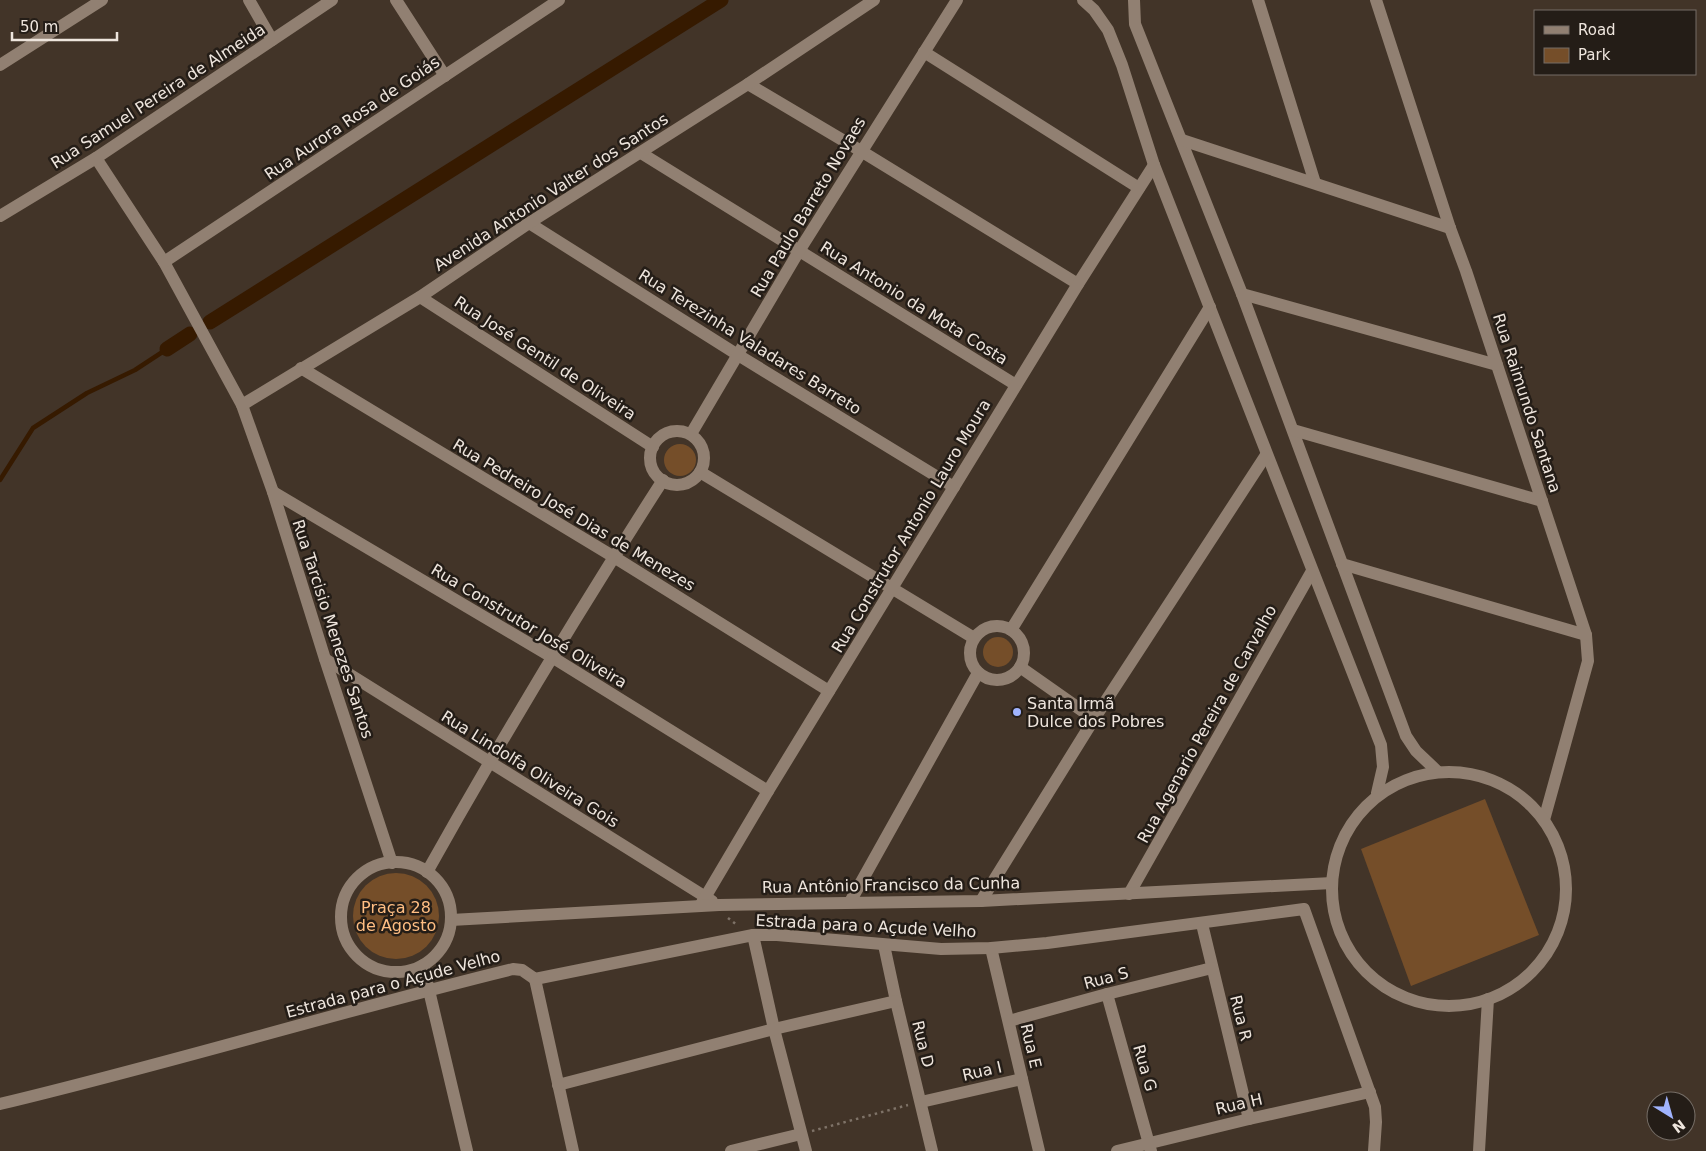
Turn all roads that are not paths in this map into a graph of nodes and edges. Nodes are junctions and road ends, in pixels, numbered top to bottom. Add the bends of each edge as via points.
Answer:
1 (102, 0) edge
2 (249, 0) edge
3 (332, 0) edge
4 (396, 0) edge
5 (559, 0) edge
6 (874, 0) edge
7 (957, 0) edge
8 (1082, 0) edge
9 (1134, 0) edge
10 (1258, 0) edge
11 (1376, 0) edge
12 (272, 40) junction
13 (924, 52) junction
14 (0, 65) edge
15 (444, 76) junction
16 (748, 84) junction
17 (1182, 140) junction
18 (861, 151) junction
19 (641, 153) junction
20 (96, 158) junction
21 (1154, 165) junction
22 (1315, 184) junction
23 (1139, 188) junction
24 (0, 216) edge
25 (529, 223) junction
26 (1450, 228) junction
27 (799, 251) junction
28 (164, 262) junction
29 (1078, 284) junction
30 (1242, 294) junction
31 (420, 297) junction
32 (1210, 307) junction
33 (738, 354) junction
34 (1497, 365) junction
35 (301, 368) junction
36 (1016, 385) junction
37 (242, 405) junction
38 (1293, 430) junction
39 (691, 434) junction
40 (653, 446) junction
41 (1266, 455) junction
42 (700, 472) junction
43 (663, 480) junction
44 (954, 487) junction
45 (273, 492) junction
46 (1542, 501) junction
47 (614, 557) junction
48 (1342, 564) junction
49 (1312, 571) junction
50 (892, 589) junction
51 (1011, 630) junction
52 (1586, 635) junction
53 (974, 638) junction
54 (552, 657) junction
55 (325, 659) junction
56 (1020, 667) junction
57 (978, 673) junction
58 (829, 692) junction
59 (1094, 719) junction
60 (488, 762) junction
61 (1437, 771) junction
62 (768, 791) junction
63 (1377, 793) junction
64 (1544, 820) junction
65 (392, 863) junction
66 (427, 872) junction
67 (1332, 883) junction
68 (1130, 894) junction
69 (981, 901) junction
70 (850, 902) junction
71 (708, 903) junction
72 (451, 920) junction
73 (1202, 924) junction
74 (753, 936) junction
75 (884, 945) junction
76 (991, 948) junction
77 (423, 965) junction
78 (1212, 968) junction
79 (535, 979) junction
80 (430, 990) junction
81 (1107, 994) junction
82 (1488, 998) junction
83 (896, 1001) junction
84 (1009, 1021) junction
85 (774, 1029) junction
86 (1022, 1079) junction
87 (558, 1085) junction
88 (1370, 1092) junction
89 (920, 1102) junction
90 (0, 1104) edge
91 (1249, 1119) junction
92 (801, 1134) junction
93 (1149, 1147) edge
94 (467, 1151) edge
95 (573, 1151) edge
96 (731, 1151) edge
97 (806, 1151) edge
98 (932, 1151) edge
99 (1040, 1151) edge
100 (1117, 1151) edge
101 (1374, 1151) edge
102 (1479, 1151) edge

1 - 14 street
2 - 12 street
3 - 12 street, Rua Samuel Pereira de Almeida
4 - 15 street
5 - 15 street, Rua Aurora Rosa de Goiás
6 - 16 street, Avenida Antonio Valter dos Santos
7 - 13 street, Rua Paulo Barreto Novaes
8 - 21 street via 1094,10 1108,30
9 - 17 street via 1135,24
10 - 22 street
11 - 26 street, Rua Raimundo Santana
12 - 20 street, Rua Samuel Pereira de Almeida
13 - 18 street, Rua Paulo Barreto Novaes
13 - 23 street
15 - 28 street, Rua Aurora Rosa de Goiás
16 - 18 street
16 - 19 street, Avenida Antonio Valter dos Santos
17 - 22 street
17 - 30 street
18 - 27 street, Rua Paulo Barreto Novaes
18 - 29 street
19 - 25 street, Avenida Antonio Valter dos Santos
19 - 27 street, Rua Antonio da Mota Costa
20 - 24 street, Rua Samuel Pereira de Almeida
20 - 28 street, Rua Tarcisio Menezes Santos
21 - 23 street, Rua Construtor Antonio Lauro Moura
21 - 32 street
22 - 26 street
23 - 29 street, Rua Construtor Antonio Lauro Moura
25 - 31 street, Avenida Antonio Valter dos Santos
25 - 33 street, Rua Terezinha Valadares Barreto
26 - 34 street, Rua Raimundo Santana
27 - 33 street, Rua Paulo Barreto Novaes
27 - 36 street, Rua Antonio da Mota Costa
28 - 37 street, Rua Tarcisio Menezes Santos
29 - 36 street, Rua Construtor Antonio Lauro Moura
30 - 34 street
30 - 38 street
31 - 35 street, Avenida Antonio Valter dos Santos
31 - 40 street, Rua José Gentil de Oliveira
32 - 41 street
32 - 51 street
33 - 39 street, Rua Paulo Barreto Novaes
33 - 44 street, Rua Terezinha Valadares Barreto
34 - 46 street, Rua Raimundo Santana
35 - 37 street, Avenida Antonio Valter dos Santos
35 - 47 street, Rua Pedreiro José Dias de Menezes
36 - 44 street, Rua Construtor Antonio Lauro Moura
37 - 45 street, Rua Tarcisio Menezes Santos
38 - 46 street
38 - 48 street
39 - 40 street via 669,432
39 - 42 street via 702,447 704,464
40 - 43 street via 653,469
41 - 49 street
41 - 59 street
42 - 43 street via 695,479 679,484
42 - 50 street
43 - 47 street
44 - 50 street, Rua Construtor Antonio Lauro Moura
45 - 54 street, Rua Construtor José Oliveira
45 - 55 street, Rua Tarcisio Menezes Santos
46 - 52 street, Rua Raimundo Santana
47 - 54 street
47 - 58 street, Rua Pedreiro José Dias de Menezes
48 - 52 street
48 - 61 street via 1406,736
49 - 63 street via 1381,745 1383,767
49 - 68 street, Rua Agenario Pereira de Carvalho
50 - 53 street
50 - 58 street, Rua Construtor Antonio Lauro Moura
51 - 53 street via 995,626
51 - 56 street via 1022,642 1024,650
52 - 64 street, Rua Raimundo Santana via 1588,661
53 - 57 street via 969,653
54 - 60 street
54 - 62 street, Rua Construtor José Oliveira
55 - 60 street, Rua Lindolfa Oliveira Gois
55 - 65 street, Rua Tarcisio Menezes Santos
56 - 57 street via 1000,680 985,678
56 - 59 street
57 - 70 street
58 - 62 street, Rua Construtor Antonio Lauro Moura
59 - 69 street
60 - 66 street
60 - 71 street, Rua Lindolfa Oliveira Gois
61 - 63 street
61 - 64 street via 1481,776 1516,793
62 - 71 street, Rua Construtor Antonio Lauro Moura
63 - 67 street via 1341,846
64 - 82 street via 1562,854 1567,892 1559,930 1540,964 1511,989
65 - 66 street via 410,864
65 - 77 street via 374,867 348,890 342,907 341,925 346,942 371,967 397,972
66 - 72 street via 449,901
67 - 68 street, Rua Antônio Francisco da Cunha
67 - 82 street via 1333,906 1344,943 1367,974 1399,996 1436,1006 1475,1004
68 - 69 street, Rua Antônio Francisco da Cunha
69 - 70 street, Rua Antônio Francisco da Cunha
70 - 71 street, Rua Antônio Francisco da Cunha
71 - 72 street, Rua Antônio Francisco da Cunha
72 - 77 street via 443,946
73 - 76 street, Estrada para o Açude Velho
73 - 78 street, Rua R
73 - 88 street, Estrada para o Açude Velho via 1304,909
74 - 75 street, Estrada para o Açude Velho via 777,935
74 - 79 street, Estrada para o Açude Velho
74 - 85 street
75 - 76 street, Estrada para o Açude Velho
75 - 83 street, Rua D
76 - 84 street, Rua E
77 - 80 street
78 - 81 street, Rua S
78 - 91 street, Rua R
79 - 80 street, Estrada para o Açude Velho via 526,971 513,969
79 - 87 street
80 - 90 street, Estrada para o Açude Velho
80 - 94 street
81 - 84 street, Rua S
81 - 93 street, Rua G
82 - 102 street
83 - 85 street
83 - 89 street, Rua D
84 - 86 street, Rua E
85 - 87 street
85 - 92 street
86 - 89 street, Rua I
86 - 99 street, Rua E
87 - 95 street
88 - 91 street, Rua H
88 - 101 street via 1375,1107
89 - 98 street, Rua D
91 - 93 street, Rua H
92 - 96 street
92 - 97 street
93 - 100 street, Rua H

